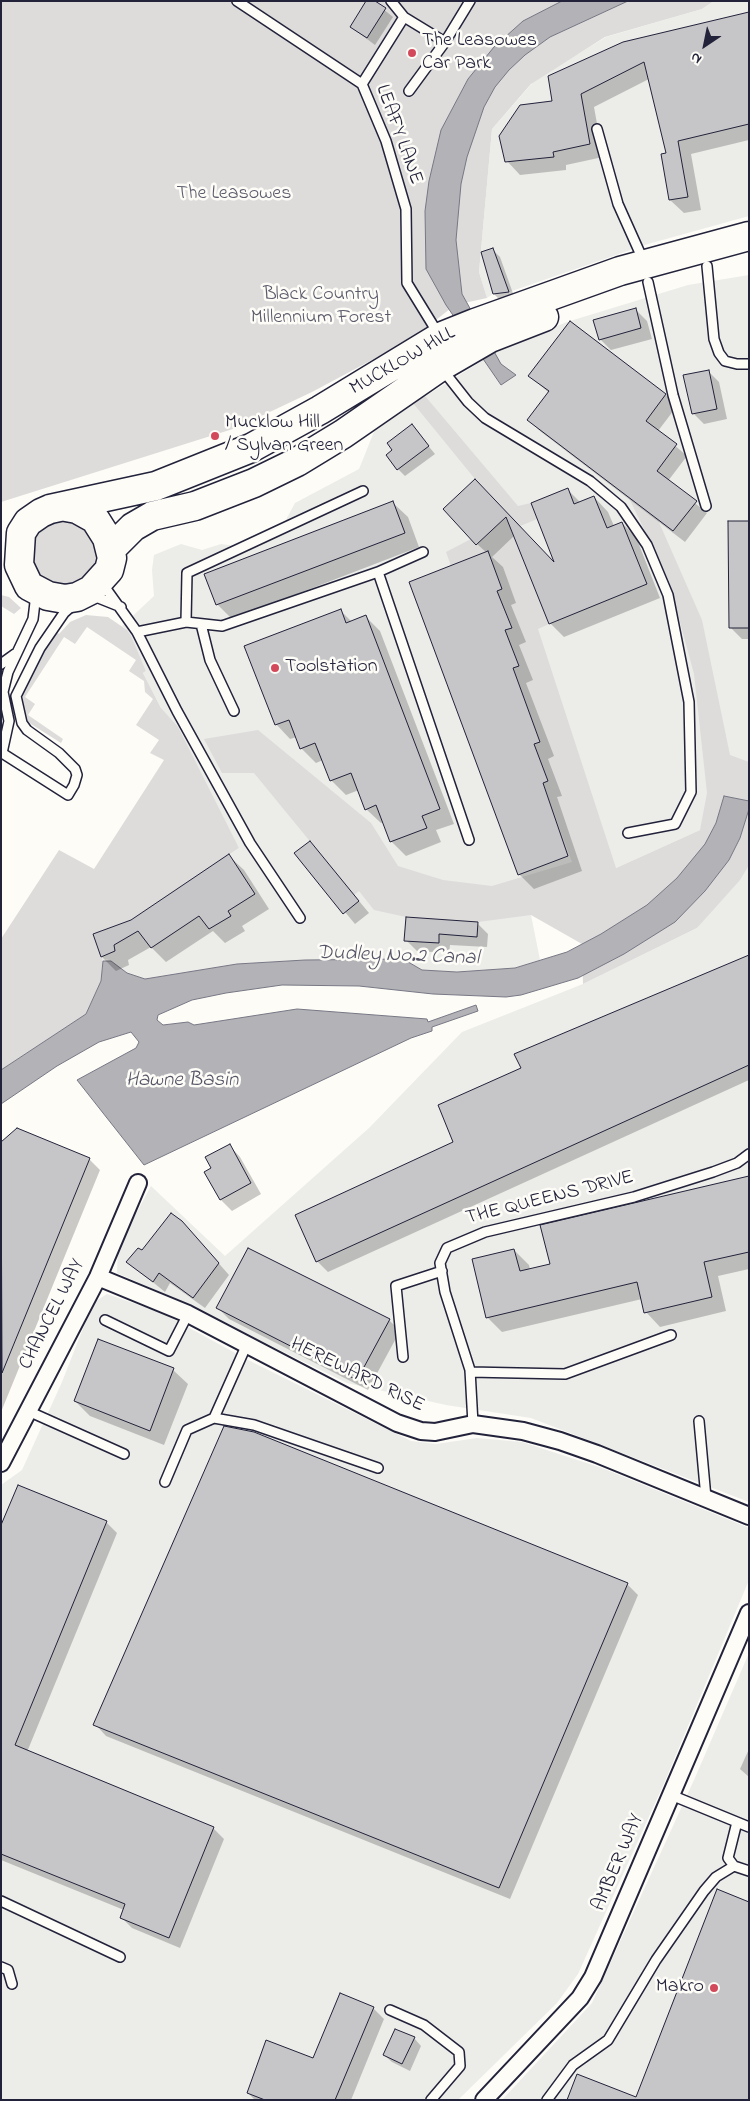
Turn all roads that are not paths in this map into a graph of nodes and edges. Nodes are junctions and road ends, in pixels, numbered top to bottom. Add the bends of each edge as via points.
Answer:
1 (237, 1) edge
2 (391, 1) edge
3 (470, 1) edge
4 (404, 17) junction
5 (445, 42) junction
6 (362, 84) junction
7 (409, 91) dead end
8 (598, 128) dead end
9 (749, 236) edge
10 (749, 255) edge
11 (707, 266) junction
12 (647, 273) junction
13 (440, 338) junction
14 (749, 364) edge
15 (440, 367) junction
16 (363, 491) dead end
17 (706, 506) dead end
18 (66, 507) junction
19 (11, 538) edge
20 (111, 549) junction
21 (423, 552) dead end
22 (378, 572) junction
23 (20, 581) edge
24 (93, 587) junction
25 (120, 607) junction
26 (186, 622) junction
27 (201, 624) junction
28 (137, 632) junction
29 (16, 653) junction
30 (1, 664) edge
31 (2, 691) edge
32 (234, 711) dead end
33 (628, 833) dead end
34 (469, 840) dead end
35 (300, 918) dead end
36 (749, 1154) edge
37 (138, 1183) dead end
38 (442, 1271) junction
39 (98, 1277) junction
40 (188, 1314) junction
41 (105, 1320) dead end
42 (671, 1335) dead end
43 (247, 1344) junction
44 (403, 1357) dead end
45 (470, 1372) junction
46 (28, 1411) junction
47 (214, 1418) junction
48 (700, 1421) dead end
49 (473, 1424) junction
50 (124, 1454) dead end
51 (1, 1463) edge
52 (378, 1468) dead end
53 (165, 1482) dead end
54 (706, 1498) junction
55 (749, 1516) edge
56 (749, 1613) edge
57 (672, 1795) junction
58 (737, 1822) junction
59 (749, 1827) edge
60 (734, 1866) junction
61 (749, 1871) edge
62 (1, 1901) edge
63 (120, 1957) dead end
64 (1, 1967) edge
65 (12, 1984) dead end
66 (390, 2010) dead end
67 (431, 2100) edge
68 (484, 2100) edge
69 (547, 2100) edge

1 - 6 lane, LEAFY LANE
2 - 4 lane
3 - 5 lane
4 - 5 lane
4 - 6 lane
5 - 7 lane
6 - 13 lane, LEAFY LANE via 386,141 406,209 407,283
8 - 12 lane via 618,204
9 - 12 highway, MUCKLOW HILL
10 - 11 highway, MUCKLOW HILL
11 - 12 highway, MUCKLOW HILL
11 - 14 lane via 714,339 719,353 725,360
12 - 13 highway, MUCKLOW HILL via 525,304
12 - 15 highway, MUCKLOW HILL via 500,334
12 - 17 lane via 673,395
13 - 18 highway, MUCKLOW HILL via 250,448 156,486
15 - 20 highway, MUCKLOW HILL via 343,434 296,462 195,506 152,516 133,527
15 - 33 lane via 485,418 590,481 621,507 647,545 668,595 690,702 692,792 675,824
16 - 26 lane via 187,573
18 - 19 highway, MUCKLOW HILL via 42,513
18 - 20 highway via 85,512 95,519 102,526
19 - 23 highway, MUCKLOW HILL
20 - 24 highway via 109,570
21 - 22 lane
22 - 27 lane via 222,626
22 - 34 lane
23 - 24 highway via 48,596 65,599
23 - 29 lane via 37,596 33,619
24 - 25 lane
24 - 25 lane
24 - 31 lane via 54,626 16,696 22,723 27,730 75,768 77,775 68,795 2,753 9,720
25 - 28 lane
26 - 27 lane
26 - 28 lane
27 - 32 lane via 210,660
28 - 35 lane via 250,843
29 - 30 lane
29 - 31 lane
36 - 38 lane, THE QUEENS DRIVE via 738,1163 714,1172 634,1197 485,1232 456,1242 443,1255
37 - 39 street, CHANCEL WAY
38 - 44 lane via 396,1286
38 - 45 lane, THE QUEENS DRIVE via 445,1292
39 - 40 street, HEREWARD RISE
39 - 46 street, CHANCEL WAY
40 - 41 lane via 169,1351
40 - 43 street, HEREWARD RISE
42 - 45 lane via 565,1374
43 - 47 lane
43 - 49 street, HEREWARD RISE via 396,1423 435,1432
45 - 49 lane, THE QUEENS DRIVE
46 - 50 lane
46 - 51 street, CHANCEL WAY
47 - 52 lane via 254,1425
47 - 53 lane via 187,1430
48 - 54 lane
49 - 54 street, HEREWARD RISE via 523,1431 560,1441
54 - 55 street, HEREWARD RISE
56 - 57 street, AMBER WAY
57 - 58 lane
57 - 68 street, AMBER WAY via 593,1977 580,1998
58 - 59 lane
58 - 60 lane via 728,1858
60 - 61 lane
60 - 69 lane via 716,1877 704,1891 656,1960 608,2040 573,2065
62 - 63 lane
64 - 65 lane via 8,1970
66 - 67 lane via 424,2025 459,2052 460,2066

